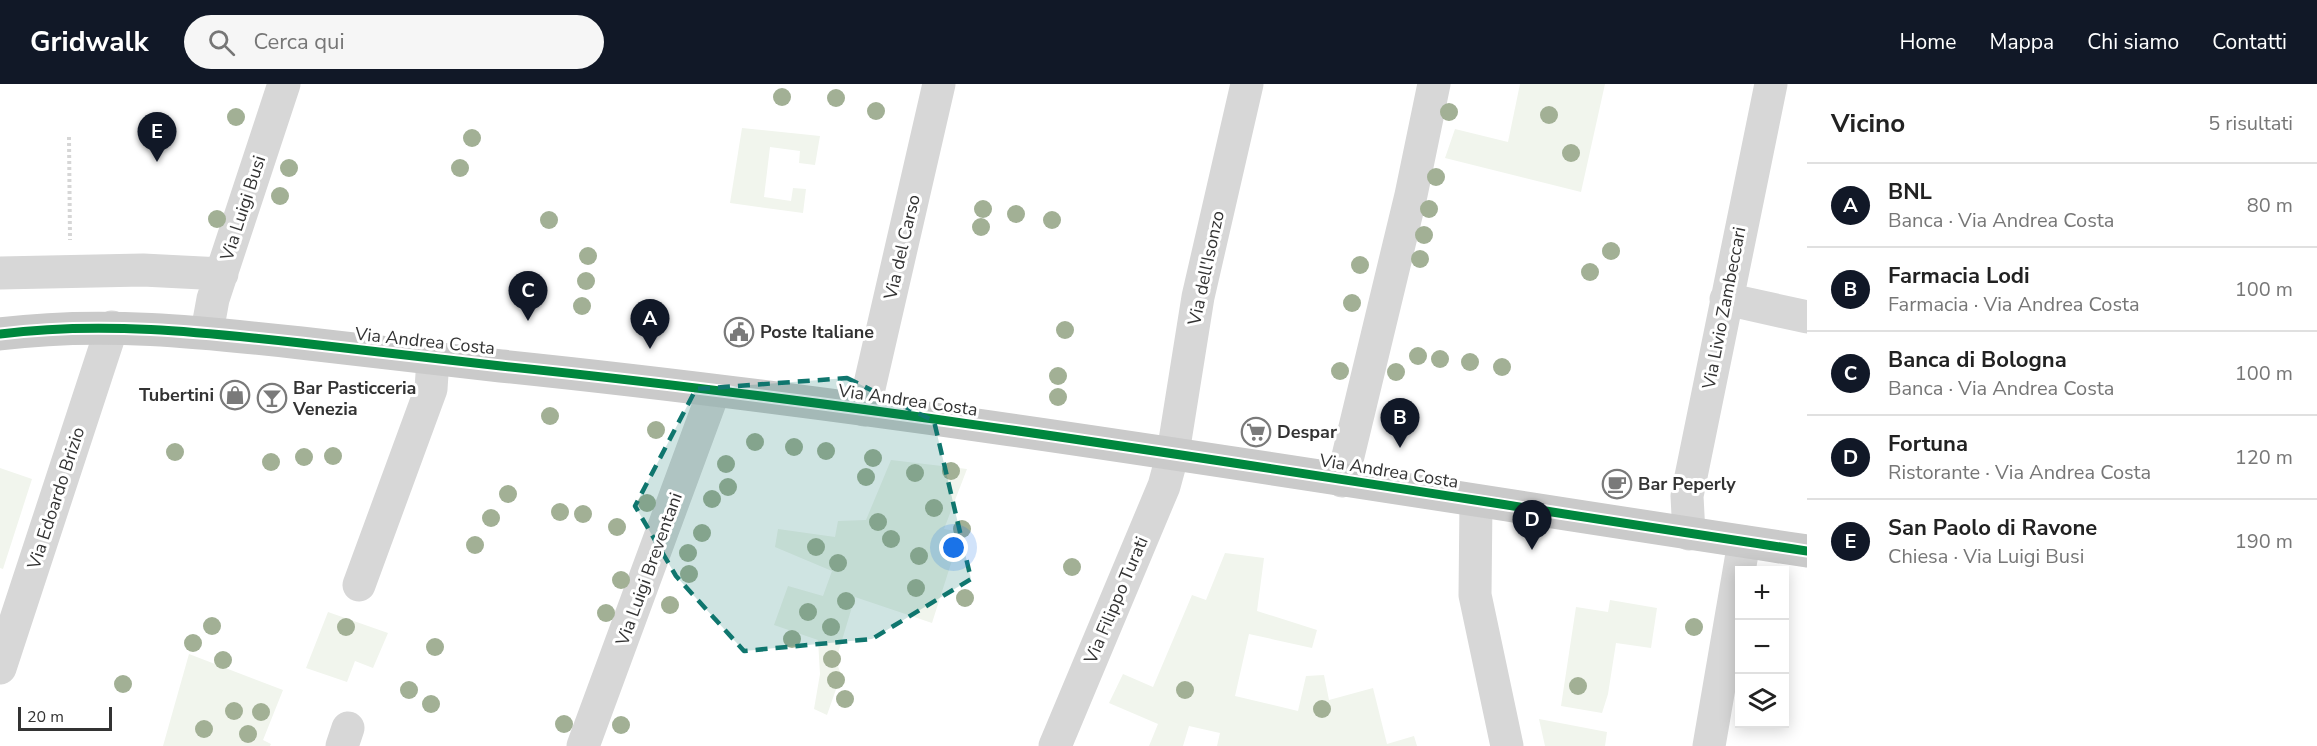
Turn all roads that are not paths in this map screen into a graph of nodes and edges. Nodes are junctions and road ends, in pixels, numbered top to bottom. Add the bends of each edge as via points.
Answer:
1 (284, 84) edge
2 (939, 84) edge
3 (1247, 84) edge
4 (1434, 84) edge
5 (1771, 84) edge
6 (0, 273) edge
7 (222, 274) junction
8 (1725, 299) junction
9 (1807, 318) edge
10 (112, 327) junction
11 (207, 332) junction
12 (0, 334) edge
13 (433, 359) junction
14 (714, 391) junction
15 (864, 410) junction
16 (1173, 453) junction
17 (1342, 481) junction
18 (1476, 501) junction
19 (1689, 534) junction
20 (1744, 542) junction
21 (1807, 551) edge
22 (359, 585) dead end
23 (0, 668) edge
24 (583, 746) edge
25 (1054, 746) edge
26 (1506, 746) edge
27 (1709, 746) edge

1 - 7 street, Via Luigi Busi
2 - 15 street, Via del Carso
3 - 16 street, Via dell'Isonzo via 1198,297
4 - 17 street, Via Andrea Costa
5 - 8 street, Via Livio Zambeccari
6 - 7 street via 143,270
7 - 11 street, Via Luigi Busi
8 - 9 street
8 - 19 street, Via Livio Zambeccari via 1687,495
10 - 11 main road, Via Andrea Costa
10 - 12 main road, Via Andrea Costa
10 - 23 street, Via Edoardo Brizio
11 - 13 main road, Via Andrea Costa
13 - 14 main road, Via Andrea Costa
13 - 22 street, Via Andrea Costa via 431,389
14 - 15 main road, Via Andrea Costa
14 - 24 street, Via Luigi Breventani
15 - 16 main road, Via Andrea Costa
16 - 17 main road, Via Andrea Costa
16 - 25 street, Via Filippo Turati via 1164,486
17 - 18 main road, Via Andrea Costa
18 - 19 main road, Via Andrea Costa
18 - 26 street via 1476,596
19 - 20 main road, Via Andrea Costa
20 - 21 main road, Via Andrea Costa
20 - 27 street

